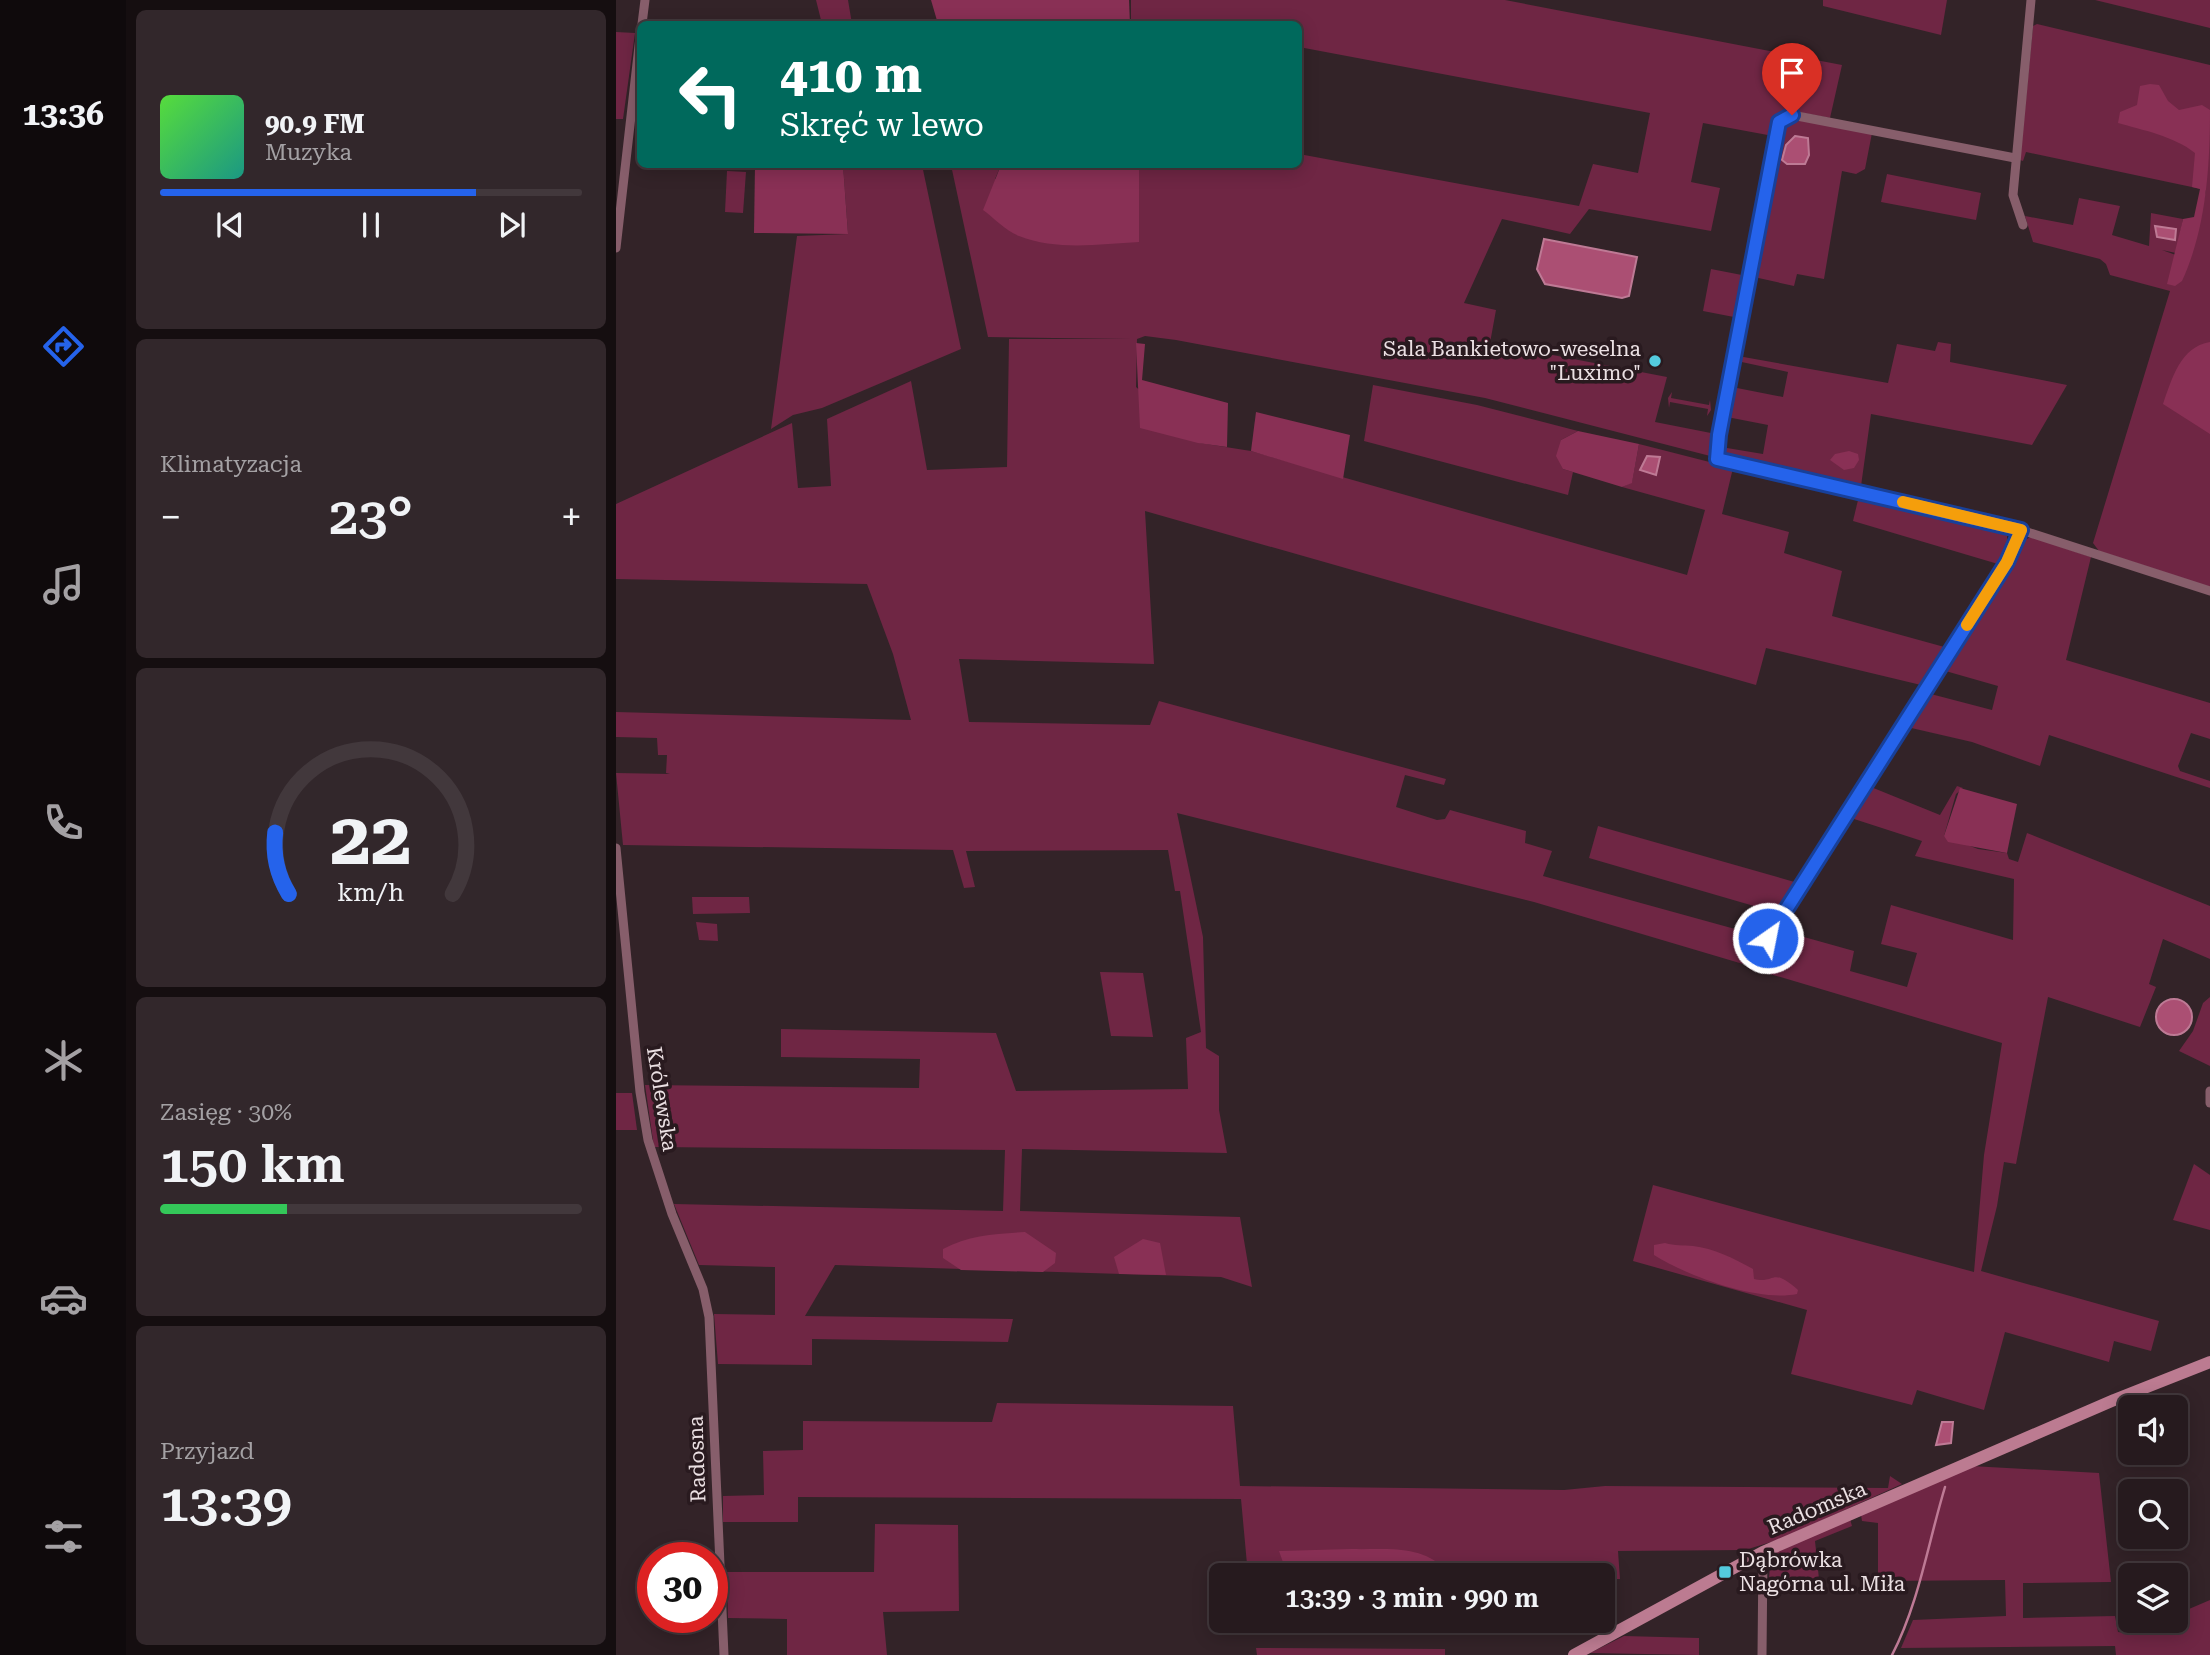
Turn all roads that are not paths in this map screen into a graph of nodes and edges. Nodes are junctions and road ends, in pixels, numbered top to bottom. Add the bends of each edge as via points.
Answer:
1 (645, 0) edge
2 (2031, 0) edge
3 (642, 21) edge
4 (637, 63) edge
5 (2015, 158) junction
6 (2023, 225) dead end
7 (616, 248) edge
8 (2021, 530) junction
9 (2210, 591) edge
10 (616, 848) edge
11 (1768, 938) dead end
12 (2210, 1091) edge
13 (2210, 1103) edge
14 (694, 1265) joint
15 (2210, 1362) edge
16 (1763, 1552) junction
17 (724, 1655) edge
18 (1574, 1655) edge
19 (1762, 1655) edge

1 - 3 street
2 - 5 street
4 - 7 street
5 - 6 street via 2013,195
5 - 8 street via 1792,115 1779,122 1717,459
8 - 9 street
8 - 11 street via 2007,562
10 - 14 street, Królewska via 644,1122 660,1181
12 - 13 street
14 - 17 street, Radosna via 706,1297 710,1329
15 - 16 street, Radomska
16 - 18 street, Radomska
16 - 19 street

